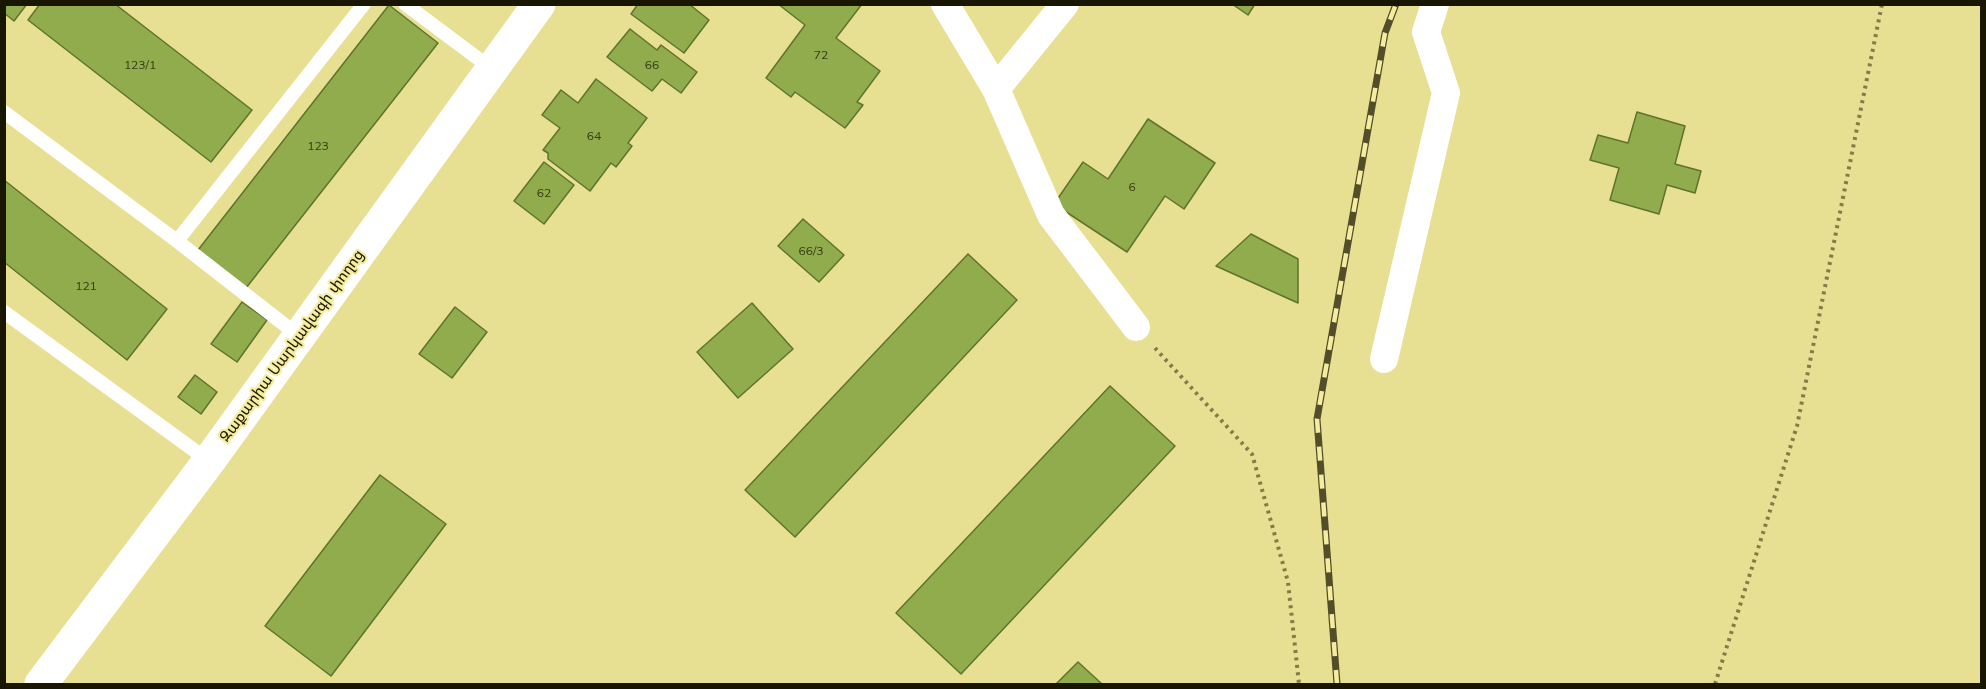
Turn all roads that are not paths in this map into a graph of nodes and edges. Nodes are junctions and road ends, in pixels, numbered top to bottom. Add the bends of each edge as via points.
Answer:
1 (364, 4) edge
2 (405, 4) edge
3 (538, 4) edge
4 (945, 4) edge
5 (1065, 4) edge
6 (1435, 4) edge
7 (492, 69) junction
8 (996, 89) junction
9 (4, 112) edge
10 (177, 241) junction
11 (4, 312) edge
12 (1136, 327) road end
13 (299, 336) junction
14 (1384, 359) dead end
15 (209, 461) junction
16 (41, 684) edge

1 - 10 lane
2 - 7 lane
3 - 7 main road, Զաքարիա Սարկավագի փողոց
4 - 8 street
5 - 8 street
6 - 14 street via 1426,32 1446,93
7 - 13 main road, Զաքարիա Սարկավագի փողոց
8 - 12 street via 1051,215
9 - 10 lane
10 - 13 lane
11 - 15 lane
13 - 15 main road, Զաքարիա Սարկավագի փողոց
15 - 16 main road, Զաքարիա Սարկավագի փողոց

